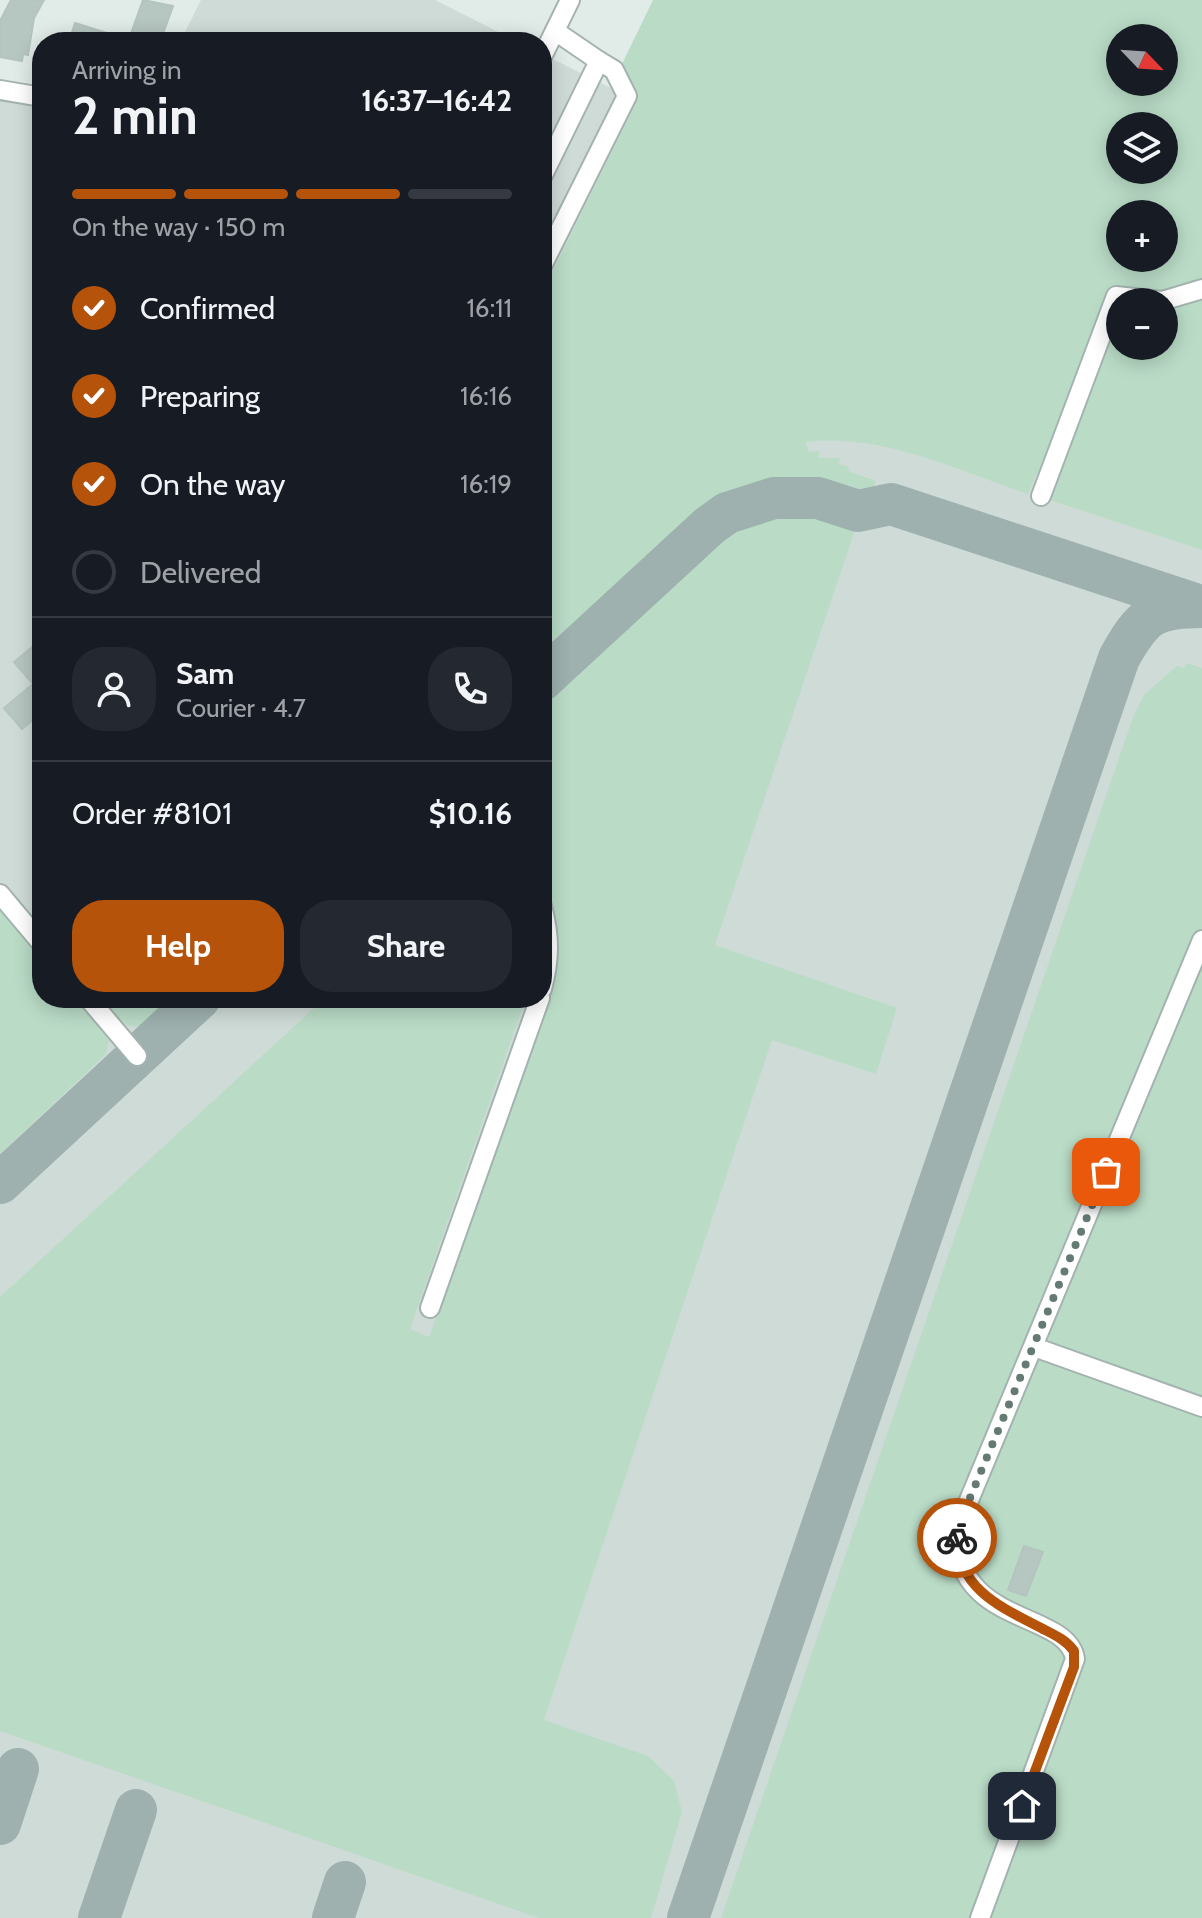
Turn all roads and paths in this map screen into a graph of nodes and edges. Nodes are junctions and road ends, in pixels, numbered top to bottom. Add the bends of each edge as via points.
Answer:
1 (570, 0) edge
2 (555, 31) junction
3 (552, 37) edge
4 (599, 61) junction
5 (0, 90) edge
6 (32, 95) edge
7 (552, 157) edge
8 (552, 246) edge
9 (1202, 289) edge
10 (1041, 496) dead end
11 (0, 894) edge
12 (32, 932) edge
13 (1202, 940) edge
14 (96, 1008) edge
15 (536, 1008) edge
16 (137, 1056) dead end
17 (430, 1308) dead end
18 (1034, 1347) junction
19 (1202, 1407) edge
20 (980, 1918) edge

1 - 2 street
2 - 3 street
2 - 4 street
4 - 7 street
4 - 8 street via 614,70 627,96
5 - 6 street
9 - 10 street via 1162,301 1116,296
11 - 12 street
13 - 18 street
14 - 16 street
15 - 17 street
18 - 19 street
18 - 20 street via 957,1529 957,1550 965,1574 979,1591 1062,1639 1075,1659

